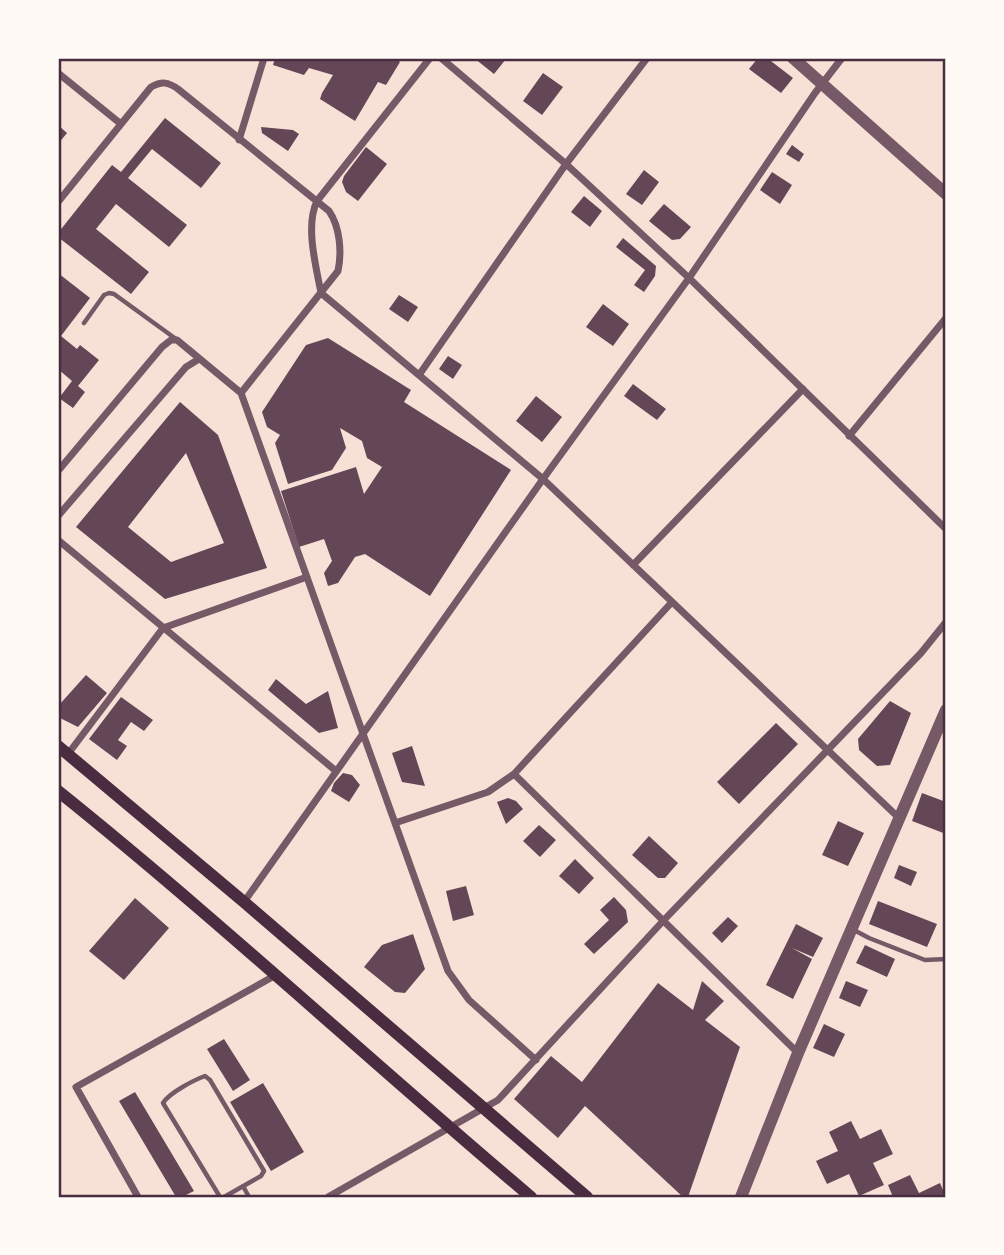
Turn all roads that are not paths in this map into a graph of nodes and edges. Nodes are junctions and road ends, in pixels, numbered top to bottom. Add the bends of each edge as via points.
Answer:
1 (264, 58) edge
2 (430, 58) edge
3 (441, 58) edge
4 (646, 58) edge
5 (793, 58) edge
6 (842, 58) edge
7 (58, 73) edge
8 (822, 84) junction
9 (121, 124) junction
10 (239, 140) junction
11 (566, 164) junction
12 (946, 194) edge
13 (317, 201) junction
14 (58, 202) edge
15 (689, 278) junction
16 (321, 293) junction
17 (946, 318) edge
18 (84, 323) dead end
19 (177, 340) junction
20 (199, 359) junction
21 (419, 375) junction
22 (803, 389) junction
23 (241, 393) junction
24 (849, 436) junction
25 (58, 471) edge
26 (543, 479) junction
27 (58, 516) edge
28 (946, 529) edge
29 (58, 540) edge
30 (633, 565) junction
31 (307, 577) junction
32 (672, 602) junction
33 (946, 622) edge
34 (163, 628) junction
35 (946, 710) edge
36 (363, 733) junction
37 (63, 750) edge
38 (828, 750) junction
39 (336, 771) junction
40 (514, 774) junction
41 (58, 791) edge
42 (899, 818) junction
43 (395, 823) junction
44 (244, 902) junction
45 (663, 921) junction
46 (852, 929) junction
47 (946, 959) edge
48 (276, 975) junction
49 (797, 1053) junction
50 (536, 1060) junction
51 (483, 1109) junction
52 (450, 1128) junction
53 (243, 1186) junction
54 (138, 1197) edge
55 (222, 1197) edge
56 (249, 1197) edge
57 (328, 1197) edge
58 (531, 1197) edge
59 (587, 1197) edge
60 (741, 1197) edge

1 - 10 street
2 - 13 street
3 - 11 street
4 - 11 street
5 - 8 street
6 - 8 street
7 - 9 street
8 - 12 street
8 - 15 street
9 - 10 street via 151,87 164,82
9 - 14 street
10 - 13 street
11 - 15 street
11 - 21 street
13 - 16 street via 312,223
13 - 16 street via 334,219 340,255 338,271
15 - 22 street
15 - 26 street
16 - 21 street
16 - 23 street
17 - 24 street
18 - 19 lane via 109,293
19 - 20 street
19 - 25 street via 166,344
20 - 23 street
20 - 27 street via 186,366
21 - 26 street
22 - 24 street
22 - 30 street
23 - 31 street
24 - 28 street
26 - 30 street
26 - 36 street
29 - 34 street
30 - 32 street
31 - 34 street
31 - 36 street
32 - 38 street
32 - 40 street
33 - 38 street
34 - 37 street
34 - 39 street
35 - 42 street
36 - 39 street
36 - 43 street
37 - 44 main road
38 - 42 street
38 - 45 street
39 - 44 street
40 - 43 street via 488,792
40 - 45 street
41 - 48 main road
42 - 46 street
43 - 50 street via 452,979 481,1012
44 - 51 main road
45 - 49 street
45 - 50 street
46 - 47 lane via 925,960
46 - 49 street
48 - 52 main road
48 - 54 street via 76,1087
49 - 60 street
50 - 51 street via 499,1099
51 - 52 street
51 - 59 main road
52 - 57 street
52 - 58 main road
53 - 55 lane
53 - 55 lane via 264,1171 205,1076 163,1103
53 - 56 lane

